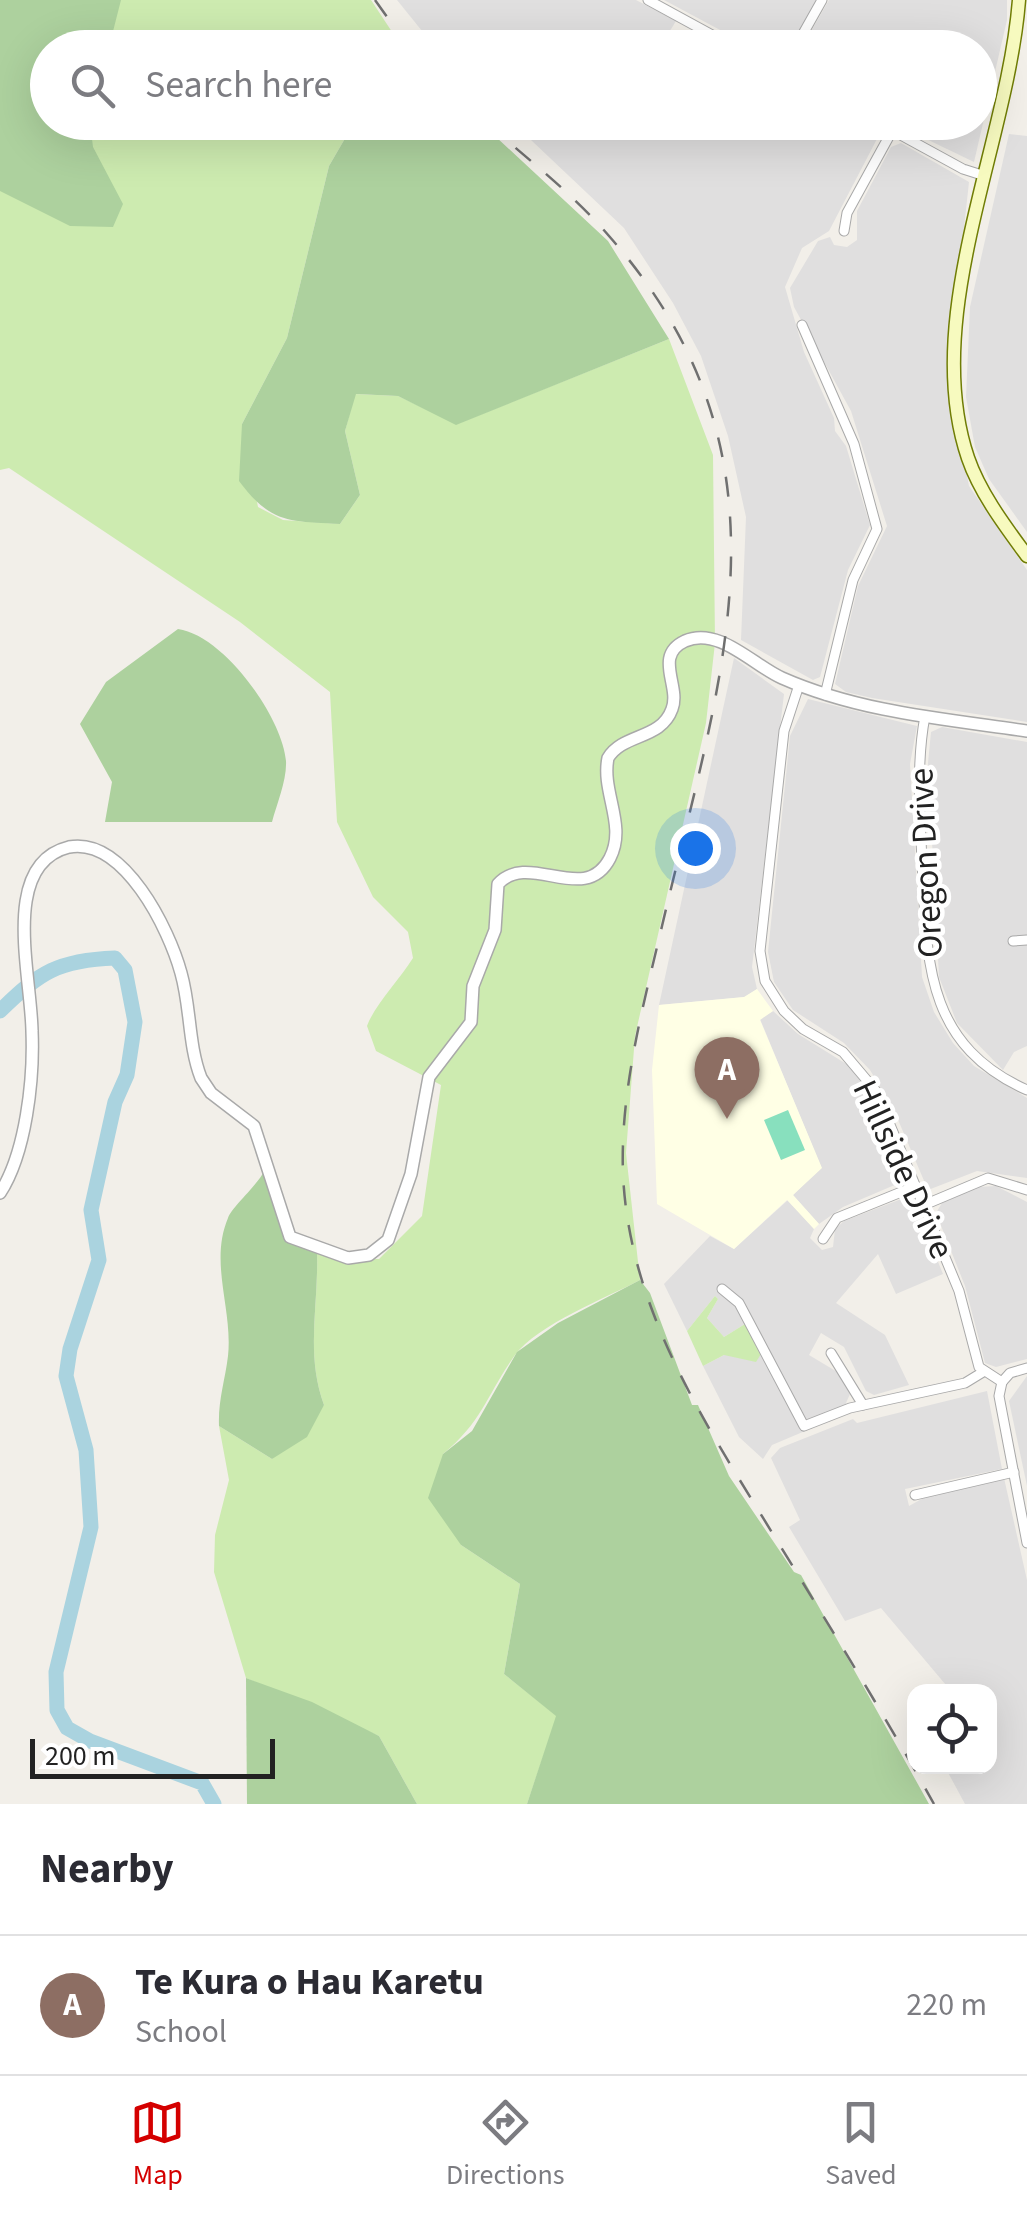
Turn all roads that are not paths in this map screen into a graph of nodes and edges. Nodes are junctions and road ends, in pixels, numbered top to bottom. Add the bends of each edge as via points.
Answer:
1 (648, 0) edge
2 (822, 0) edge
3 (1019, 0) edge
4 (703, 30) edge
5 (805, 30) edge
6 (997, 124) edge
7 (887, 140) edge
8 (911, 140) edge
9 (993, 140) edge
10 (985, 176) junction
11 (844, 231) dead end
12 (802, 325) dead end
13 (1027, 556) edge
14 (799, 686) junction
15 (825, 695) junction
16 (926, 716) junction
17 (1027, 732) edge
18 (1027, 940) edge
19 (1013, 941) dead end
20 (1027, 1090) edge
21 (916, 1186) junction
22 (1026, 1190) edge
23 (0, 1193) edge
24 (924, 1205) junction
25 (823, 1239) dead end
26 (722, 1289) dead end
27 (830, 1353) dead end
28 (1027, 1368) edge
29 (983, 1372) junction
30 (1002, 1382) junction
31 (863, 1405) junction
32 (1014, 1472) junction
33 (915, 1495) dead end
34 (1027, 1543) edge

1 - 4 street
2 - 5 street
3 - 6 main road
7 - 11 street
8 - 10 street
9 - 10 main road
10 - 13 main road via 959,312 957,401 968,458
12 - 15 street via 856,450 877,528 854,580
14 - 15 street
14 - 21 street, Hillside Drive via 781,757 762,972 790,1018 843,1052 871,1083
14 - 23 street via 716,642 692,639 674,650 668,664 670,715 608,758 616,827 608,862 583,880 516,872 498,884 495,930 476,974 471,1022 430,1077 401,1208 388,1240 369,1255 342,1256 287,1232 254,1126 201,1078 176,958 121,864 103,851 78,846 34,864 13,908 29,1001 31,1088
15 - 16 street
16 - 17 street
16 - 20 street, Oregon Drive via 919,766 931,977 956,1036 986,1066
18 - 19 street
21 - 24 street, Hillside Drive
21 - 25 street via 837,1218
22 - 24 street via 988,1178
24 - 29 street, Hillside Drive
26 - 31 street via 739,1303 804,1426
27 - 31 street
28 - 30 street
29 - 30 street
29 - 31 street
30 - 32 street
32 - 33 street
32 - 34 street

